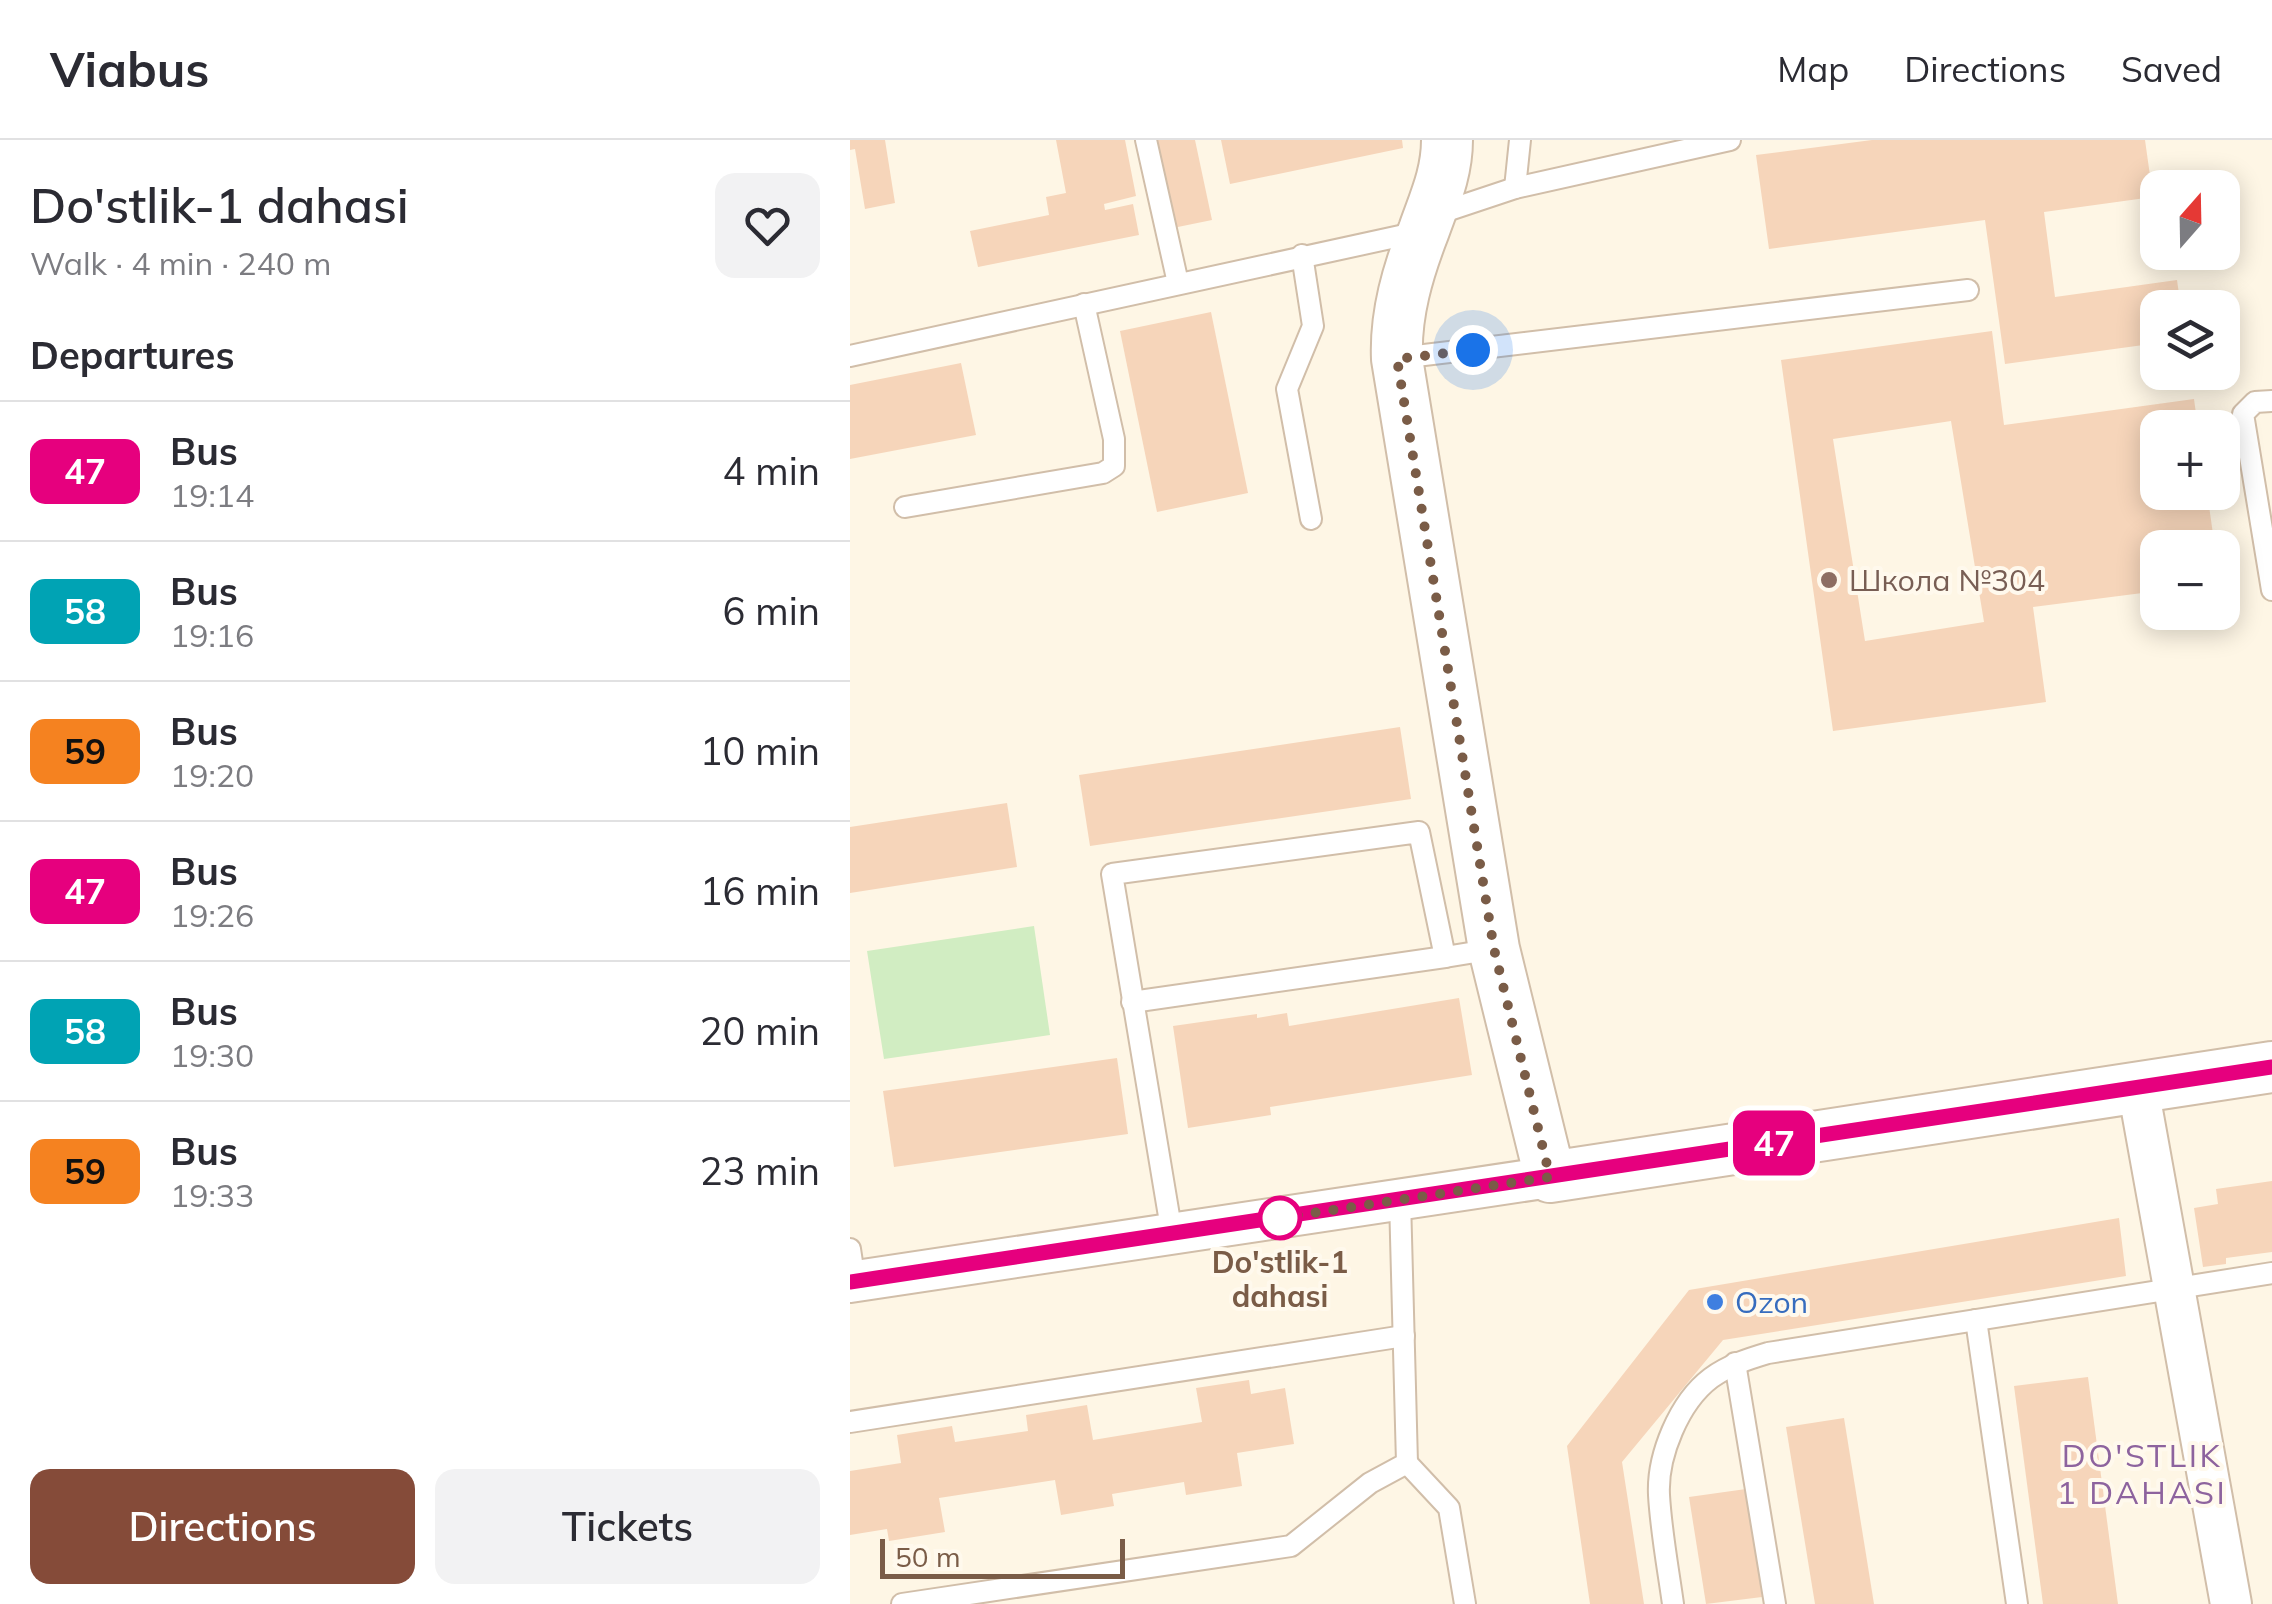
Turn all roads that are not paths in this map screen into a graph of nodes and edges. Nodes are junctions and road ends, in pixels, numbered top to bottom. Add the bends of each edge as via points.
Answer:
1 (1146, 140) edge
2 (1448, 140) edge
3 (1520, 140) edge
4 (1730, 140) edge
5 (1515, 188) junction
6 (1423, 231) junction
7 (1302, 255) junction
8 (1178, 283) junction
9 (1968, 290) dead end
10 (1084, 304) junction
11 (850, 356) edge
12 (1397, 359) junction
13 (2272, 401) edge
14 (905, 507) dead end
15 (1311, 519) dead end
16 (2272, 590) edge
17 (1494, 949) junction
18 (1445, 957) junction
19 (1132, 1002) junction
20 (2272, 1067) edge
21 (2138, 1088) junction
22 (1550, 1177) junction
23 (1400, 1199) junction
24 (1172, 1234) junction
25 (852, 1271) edge
26 (2272, 1274) edge
27 (2172, 1288) junction
28 (1976, 1320) junction
29 (1404, 1336) junction
30 (1735, 1364) junction
31 (850, 1422) edge
32 (1407, 1463) junction
33 (902, 1604) edge
34 (1465, 1604) edge
35 (1673, 1604) edge
36 (1775, 1604) edge
37 (2017, 1604) edge
38 (2231, 1604) edge

1 - 8 lane
2 - 6 street via 1444,178
3 - 5 lane
4 - 5 lane
5 - 6 lane via 1446,211
6 - 7 lane
6 - 12 street via 1400,312
7 - 8 lane
7 - 15 lane via 1313,326 1287,389
8 - 10 lane
9 - 12 lane
10 - 11 lane
10 - 14 lane via 1114,466
12 - 17 street
13 - 16 lane via 2255,402 2243,414
17 - 18 lane
17 - 22 street
18 - 19 lane
18 - 19 lane via 1419,832 1112,874
19 - 24 lane
20 - 21 street
21 - 22 street
21 - 27 street
22 - 23 street
23 - 24 street
23 - 29 lane
24 - 25 street
26 - 27 lane
27 - 28 lane
27 - 38 street
28 - 30 lane
28 - 37 lane
29 - 31 lane
29 - 32 lane
30 - 35 lane via 1708,1380 1664,1449 1658,1492
30 - 36 lane
32 - 33 lane via 1291,1546
32 - 34 lane via 1450,1508

